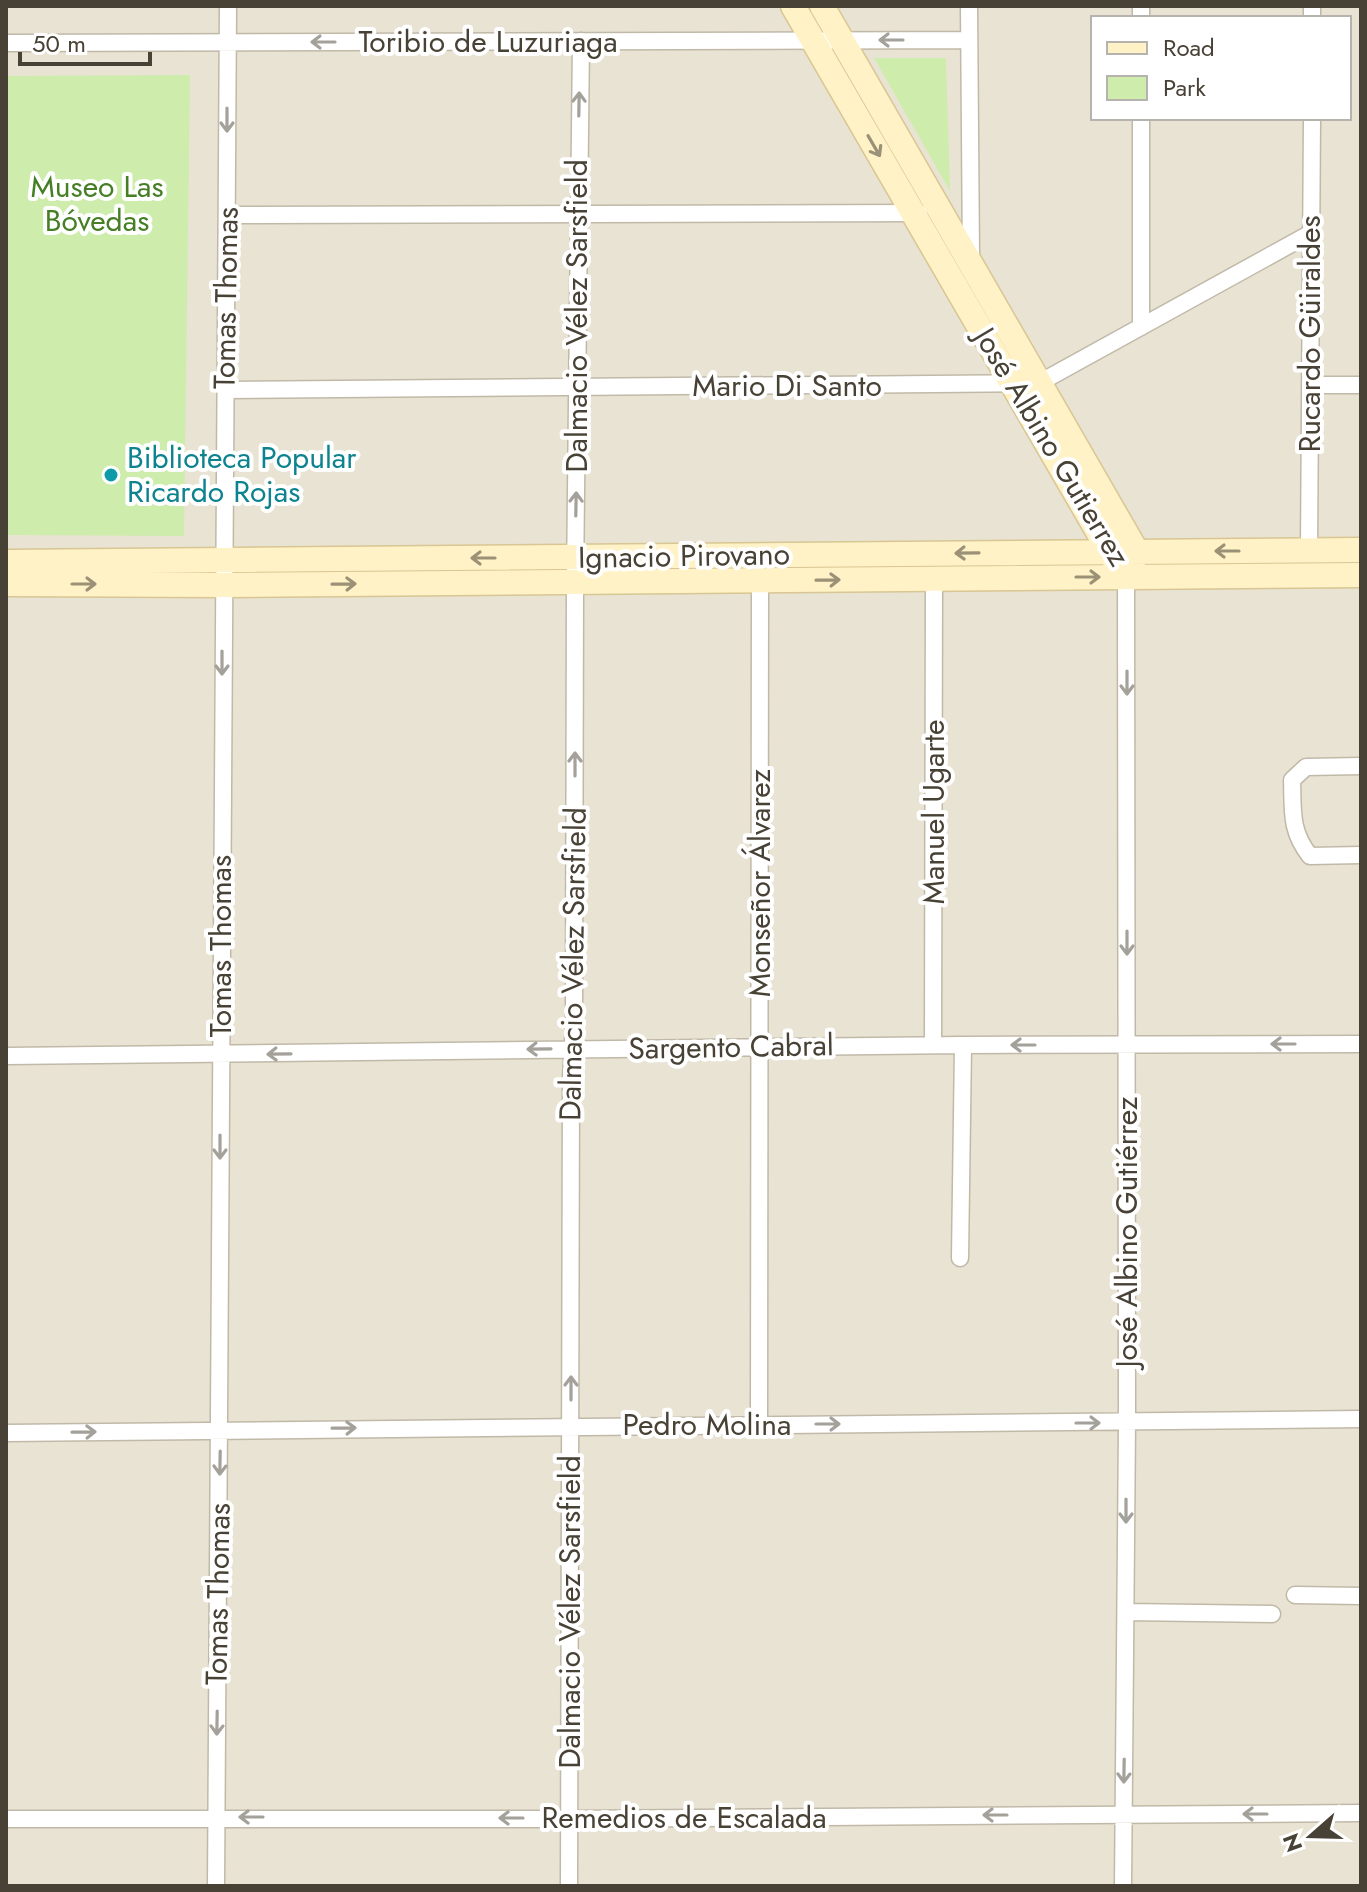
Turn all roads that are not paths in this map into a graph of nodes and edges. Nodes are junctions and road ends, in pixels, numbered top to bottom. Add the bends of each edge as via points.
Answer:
1 (228, 6) edge
2 (793, 6) edge
3 (822, 6) edge
4 (969, 6) edge
5 (969, 40) junction
6 (581, 41) junction
7 (813, 41) junction
8 (842, 41) junction
9 (228, 42) junction
10 (6, 43) edge
11 (1141, 120) edge
12 (1312, 120) edge
13 (941, 212) junction
14 (912, 213) junction
15 (577, 214) junction
16 (227, 215) junction
17 (1311, 233) junction
18 (971, 263) junction
19 (1141, 327) junction
20 (1039, 383) junction
21 (1012, 384) junction
22 (1310, 385) junction
23 (1361, 385) edge
24 (577, 388) junction
25 (225, 390) junction
26 (1284, 550) junction
27 (1309, 550) junction
28 (1334, 550) junction
29 (1361, 550) edge
30 (1109, 552) junction
31 (1137, 552) junction
32 (575, 557) junction
33 (223, 560) junction
34 (6, 562) edge
35 (1335, 575) junction
36 (1361, 575) edge
37 (1284, 576) junction
38 (1126, 577) junction
39 (934, 579) junction
40 (760, 581) junction
41 (575, 582) junction
42 (6, 584) edge
43 (223, 585) junction
44 (1361, 766) edge
45 (1361, 855) edge
46 (1361, 1044) edge
47 (933, 1045) junction
48 (963, 1045) junction
49 (1127, 1046) junction
50 (759, 1047) junction
51 (573, 1049) junction
52 (221, 1055) junction
53 (6, 1056) edge
54 (960, 1258) dead end
55 (1361, 1419) edge
56 (1127, 1423) junction
57 (759, 1425) junction
58 (571, 1426) junction
59 (220, 1430) junction
60 (6, 1433) edge
61 (1295, 1595) dead end
62 (1361, 1596) edge
63 (1126, 1612) junction
64 (1272, 1614) dead end
65 (1361, 1813) edge
66 (1123, 1815) junction
67 (216, 1817) junction
68 (6, 1819) edge
69 (569, 1819) junction
70 (216, 1886) edge
71 (569, 1886) edge
72 (1123, 1886) edge

1 - 9 street, Tomas Thomas
2 - 7 street, José Albino Gutierrez
3 - 8 street, José Albino Gutierrez
4 - 5 street
5 -> 8 street, Toribio de Luzuriaga
5 - 18 street
6 - 7 street, Toribio de Luzuriaga
6 -> 9 street, Toribio de Luzuriaga
15 -> 6 street, Dalmacio Vélez Sarsfield
7 - 8 street, Toribio de Luzuriaga
7 -> 14 street, José Albino Gutierrez
8 - 13 street, José Albino Gutierrez
9 - 10 street, Toribio de Luzuriaga
9 -> 16 street, Tomas Thomas
11 - 19 street
12 - 17 street, Rucardo Güiraldes
13 - 14 street
13 - 18 street, José Albino Gutierrez
14 - 15 street
14 - 21 street, José Albino Gutierrez
15 - 16 street
15 - 24 street, Dalmacio Vélez Sarsfield
16 - 25 street, Tomas Thomas
17 - 19 street, Mario Di Santo
17 - 22 street, Rucardo Güiraldes
18 - 20 street, José Albino Gutierrez
19 - 20 street, Mario Di Santo
20 - 21 street, Mario Di Santo
20 - 31 street, José Albino Gutierrez
21 - 24 street, Mario Di Santo
21 - 30 street, José Albino Gutierrez
22 - 23 street
22 - 27 street, Rucardo Güiraldes
24 - 25 street, Mario Di Santo
32 -> 24 street, Dalmacio Vélez Sarsfield
25 - 33 street, Tomas Thomas
26 - 27 street, Ignacio Pirovano
26 -> 31 street, Ignacio Pirovano
26 - 37 street
27 - 28 street, Ignacio Pirovano
28 - 29 street, Ignacio Pirovano
28 - 35 street
30 - 31 street, Ignacio Pirovano
30 -> 32 street, Ignacio Pirovano
30 - 38 street, José Albino Gutierrez
31 - 38 street, José Albino Gutierrez
32 -> 33 street, Ignacio Pirovano
32 - 41 street, Dalmacio Vélez Sarsfield
33 - 34 street, Ignacio Pirovano
33 - 43 street, Tomas Thomas
35 - 36 street, Ignacio Pirovano
35 - 37 street, Ignacio Pirovano
37 - 38 street, Ignacio Pirovano
39 -> 38 street, Ignacio Pirovano
38 -> 49 street, José Albino Gutiérrez
40 -> 39 street, Ignacio Pirovano
39 - 47 street, Manuel Ugarte
40 - 41 street, Ignacio Pirovano
40 - 50 street, Monseñor Álvarez
43 -> 41 street, Ignacio Pirovano
51 -> 41 street, Dalmacio Vélez Sarsfield
42 -> 43 street, Ignacio Pirovano
43 -> 52 street, Tomas Thomas
44 - 45 street via 1306,767 1292,780 1294,829 1310,856
46 -> 49 street, Sargento Cabral
47 - 48 street, Sargento Cabral
47 - 50 street, Sargento Cabral
49 -> 48 street, Sargento Cabral
48 - 54 street
49 - 56 street, José Albino Gutiérrez
50 - 51 street, Sargento Cabral
50 - 57 street, Monseñor Álvarez
51 -> 52 street, Sargento Cabral
58 -> 51 street, Dalmacio Vélez Sarsfield
52 - 53 street, Sargento Cabral
52 -> 59 street, Tomas Thomas
55 - 56 street, Pedro Molina
57 -> 56 street, Pedro Molina
56 -> 63 street, José Albino Gutiérrez
57 - 58 street, Pedro Molina
59 -> 58 street, Pedro Molina
58 - 69 street, Dalmacio Vélez Sarsfield
60 -> 59 street, Pedro Molina
59 -> 67 street, Tomas Thomas
61 - 62 street
63 - 64 street
63 -> 66 street, José Albino Gutiérrez
65 -> 66 street, Remedios de Escalada
66 -> 69 street, Remedios de Escalada
66 - 72 street, José Albino Gutiérrez
67 - 68 street, Remedios de Escalada
69 -> 67 street, Remedios de Escalada
67 - 70 street, Tomas Thomas
69 - 71 street, Dalmacio Vélez Sarsfield

